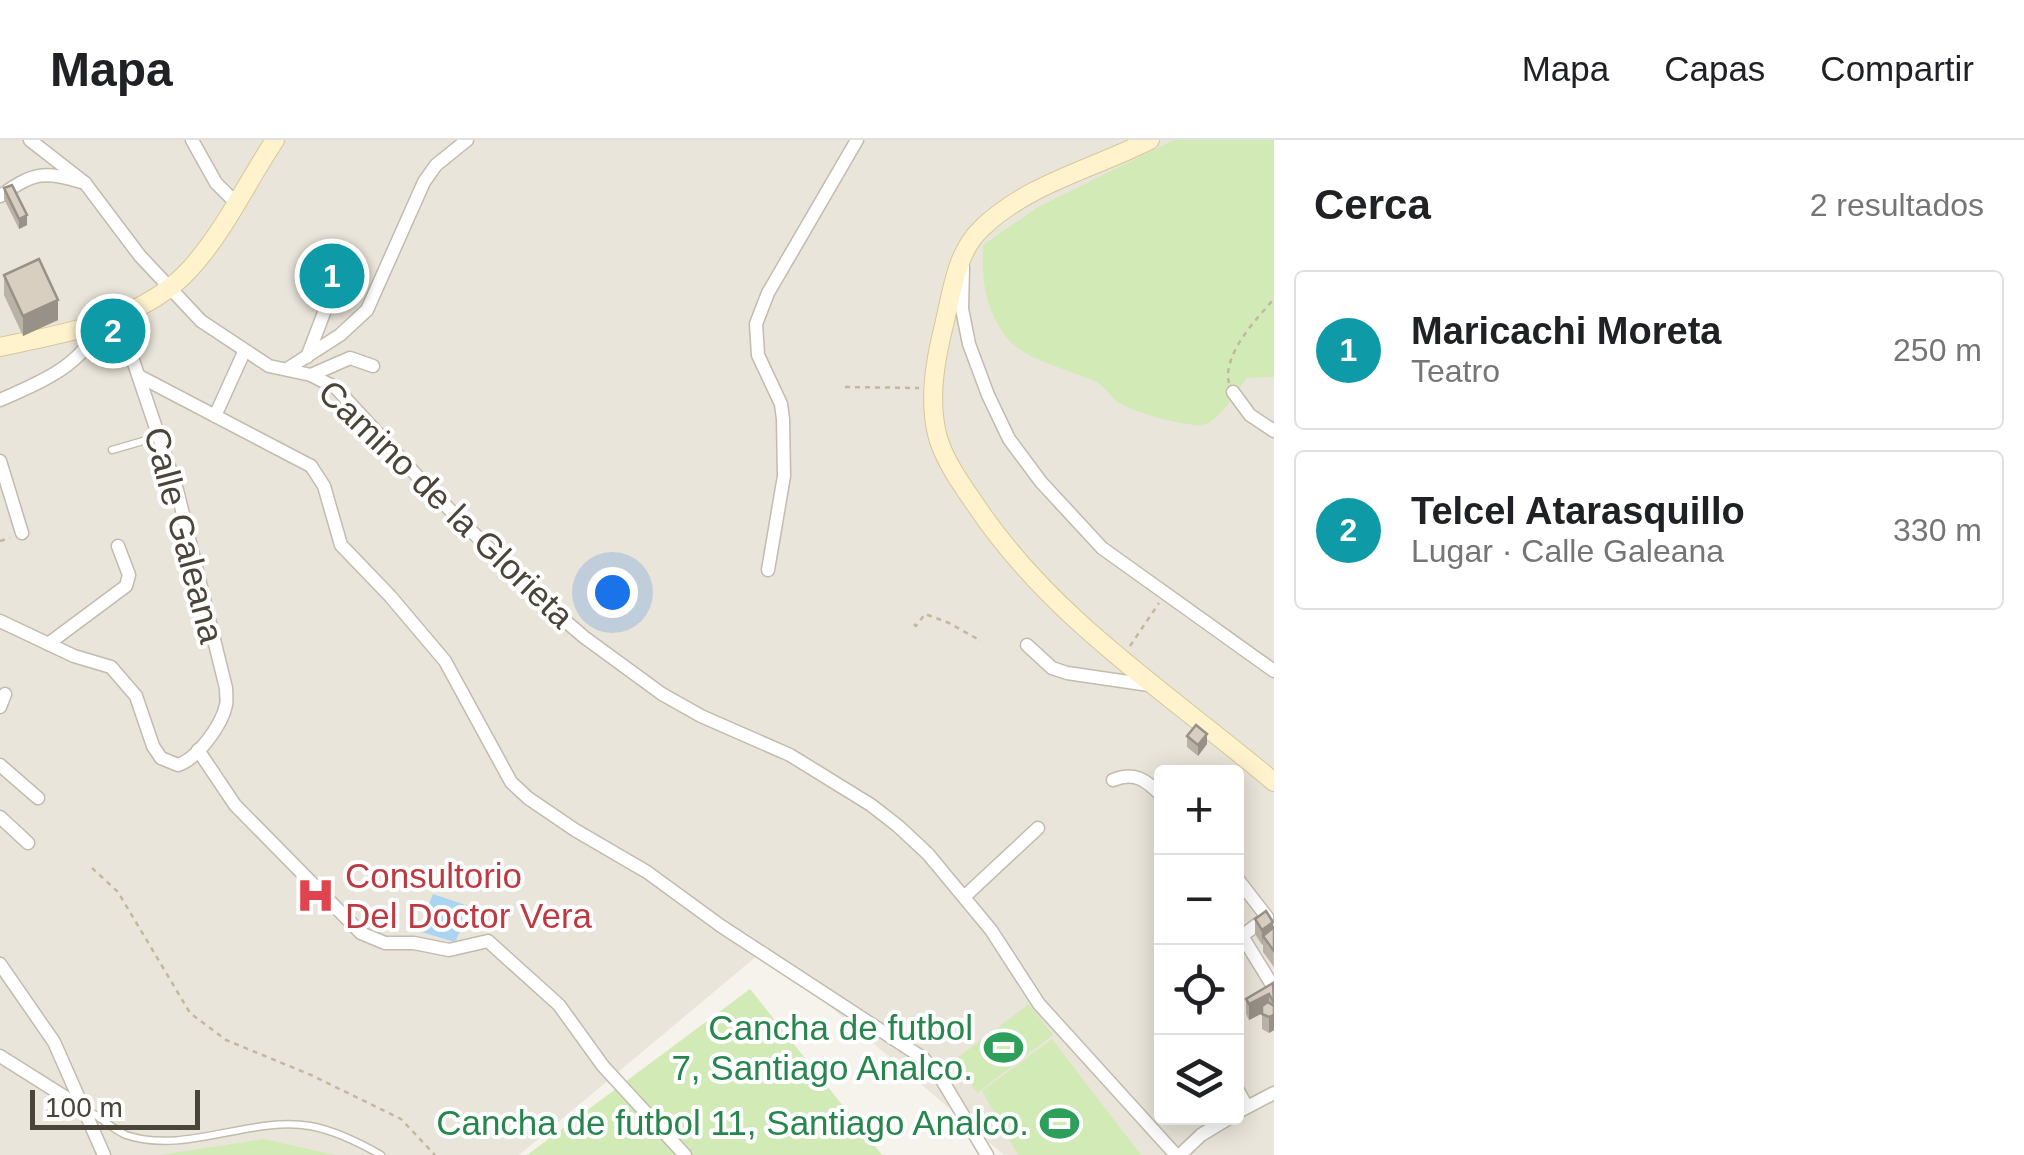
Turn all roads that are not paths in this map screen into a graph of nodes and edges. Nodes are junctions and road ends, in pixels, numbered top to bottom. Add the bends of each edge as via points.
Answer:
1 (30, 140) edge
2 (192, 140) edge
3 (275, 140) edge
4 (467, 140) edge
5 (857, 140) edge
6 (1150, 140) edge
7 (85, 183) junction
8 (0, 196) edge
9 (236, 202) junction
10 (963, 254) junction
11 (336, 280) dead end
12 (170, 289) junction
13 (109, 319) junction
14 (0, 346) edge
15 (244, 352) junction
16 (307, 357) junction
17 (372, 366) dead end
18 (287, 368) junction
19 (312, 375) junction
20 (139, 376) junction
21 (1233, 392) road end
22 (0, 400) edge
23 (215, 416) junction
24 (1274, 431) edge
25 (159, 436) junction
26 (112, 450) dead end
27 (0, 461) edge
28 (22, 533) dead end
29 (118, 546) dead end
30 (768, 570) dead end
31 (0, 621) edge
32 (48, 644) junction
33 (1027, 645) dead end
34 (1274, 671) edge
35 (1150, 684) junction
36 (198, 750) junction
37 (0, 765) edge
38 (1113, 780) dead end
39 (1274, 782) edge
40 (1154, 789) edge
41 (38, 798) dead end
42 (0, 817) edge
43 (1038, 828) dead end
44 (28, 842) dead end
45 (1244, 887) edge
46 (964, 896) junction
47 (1244, 934) edge
48 (1244, 939) edge
49 (0, 964) edge
50 (1274, 988) edge
51 (0, 1056) edge
52 (1274, 1093) edge
53 (1244, 1095) edge
54 (1250, 1106) junction
55 (82, 1108) junction
56 (1244, 1109) edge
57 (1217, 1125) edge
58 (104, 1155) edge
59 (381, 1155) edge
60 (685, 1155) edge
61 (987, 1155) edge
62 (1178, 1155) edge

1 - 7 street, Camino de la Glorieta
2 - 9 street
3 - 9 street
4 - 16 street via 424,182 367,310
5 - 30 street via 756,324 758,356 783,419 784,476
6 - 10 street via 1024,198 984,225
7 - 8 street via 32,174
7 - 12 street, Camino de la Glorieta
9 - 12 street
10 - 34 street via 969,344 1010,439 1102,548
10 - 35 street via 937,352 938,440 997,538 1033,580
11 - 16 street
12 - 13 street
12 - 15 street, Camino de la Glorieta
13 - 14 street
13 - 20 street, Calle Galeana
13 - 22 street via 84,353
15 - 18 street, Camino de la Glorieta
15 - 23 street
16 - 18 street
17 - 19 street via 350,358
18 - 19 street, Camino de la Glorieta
19 - 46 street, Camino de la Glorieta via 336,388 431,491 584,638 662,694 790,755 871,805
20 - 23 street
20 - 25 street, Calle Galeana
21 - 24 street
23 - 61 street via 311,466 324,486 341,545 444,661 511,782 923,1058
25 - 26 lane
25 - 36 street, Calle Galeana via 226,688 227,704
27 - 28 street
29 - 32 street via 126,586
31 - 32 street
32 - 36 street via 111,666 136,696 162,758 178,765
33 - 35 street via 1067,674
35 - 39 street
36 - 60 street via 235,805 361,933 385,943 449,950 488,941 559,1005 603,1066
37 - 41 street
38 - 40 street via 1139,776
42 - 44 street
43 - 46 street
45 - 47 street via 1267,917
46 - 62 street, Camino de la Glorieta via 1039,1004
48 - 50 street
49 - 55 street via 54,1042
51 - 55 street
52 - 54 street
53 - 54 lane
54 - 56 street
55 - 58 street
55 - 59 lane via 128,1136 164,1142 310,1126
57 - 62 street

